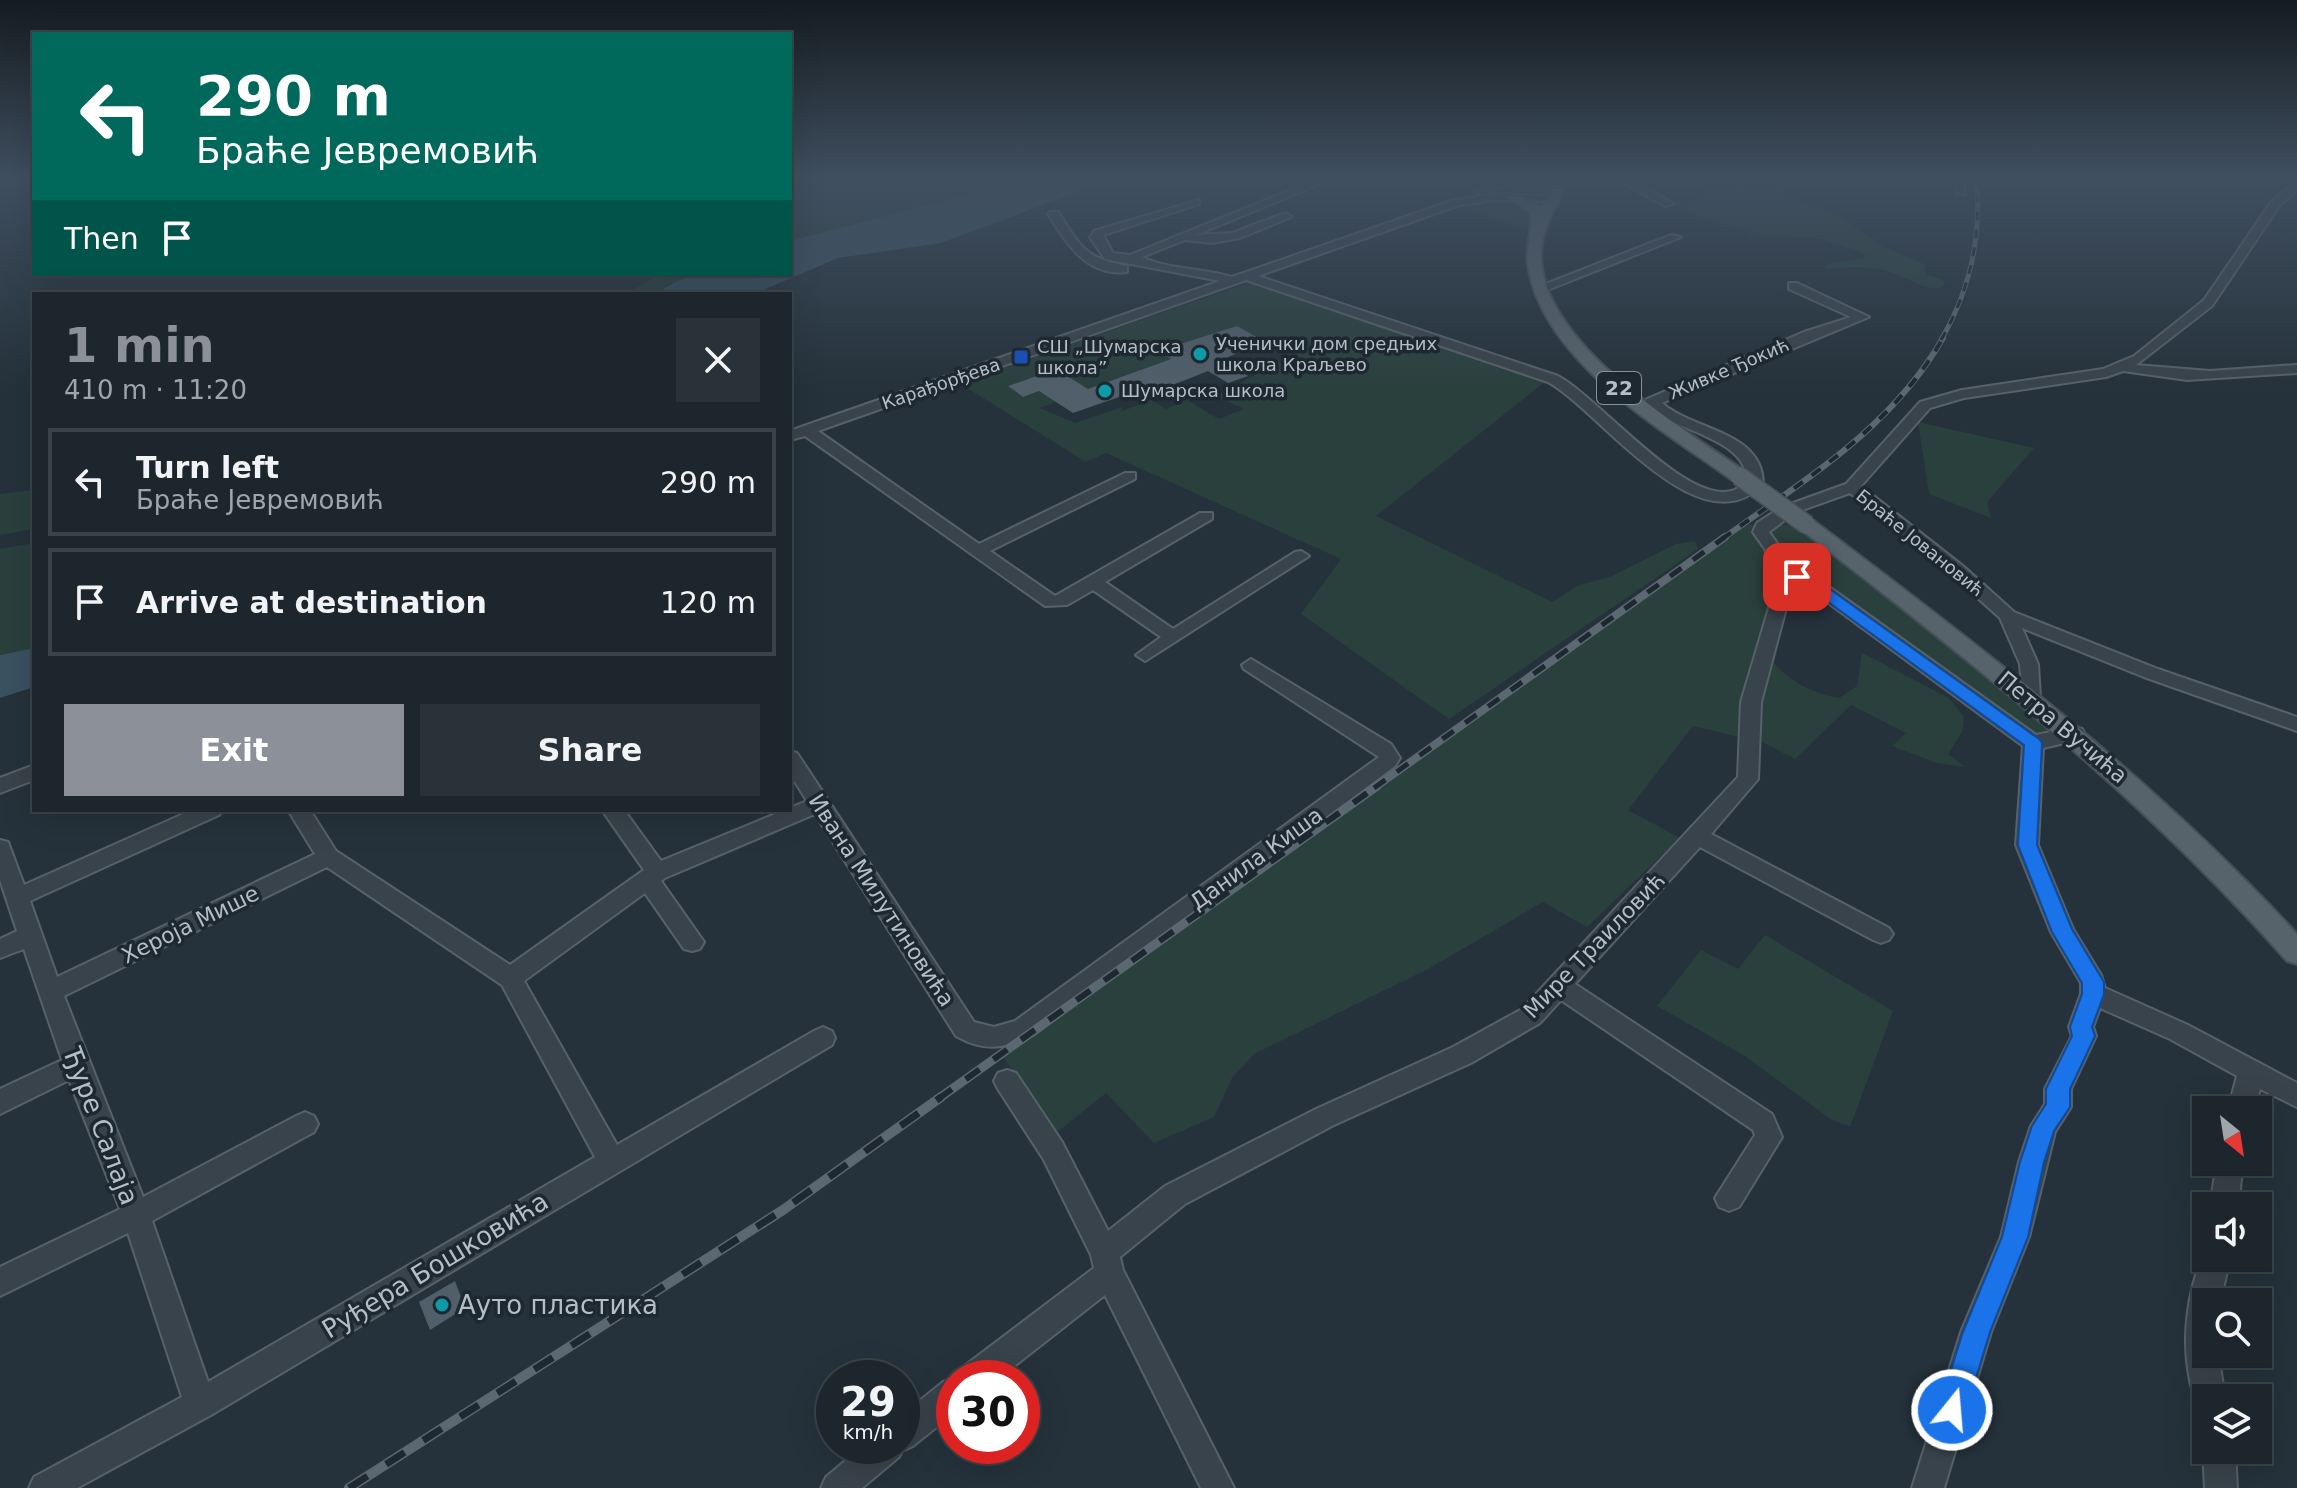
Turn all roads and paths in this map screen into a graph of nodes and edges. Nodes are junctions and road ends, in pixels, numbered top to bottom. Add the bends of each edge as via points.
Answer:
1 (1077, 249) edge
2 (1105, 249) edge
3 (1150, 249) edge
4 (1321, 249) edge
5 (1536, 249) edge
6 (1642, 249) edge
7 (2244, 249) edge
8 (1137, 259) junction
9 (1159, 268) junction
10 (1245, 276) junction
11 (1231, 281) junction
12 (1793, 286) dead end
13 (1541, 288) junction
14 (2125, 367) junction
15 (2297, 369) edge
16 (798, 433) edge
17 (1130, 476) dead end
18 (1852, 487) junction
19 (1206, 516) dead end
20 (977, 551) junction
21 (1301, 556) dead end
22 (1784, 573) junction
23 (1093, 582) junction
24 (2008, 616) junction
25 (1173, 637) junction
26 (2100, 652) junction
27 (1145, 655) dead end
28 (2029, 664) junction
29 (1251, 665) dead end
30 (2030, 698) junction
31 (2297, 724) edge
32 (2075, 734) junction
33 (2033, 743) junction
34 (792, 761) edge
35 (32, 773) edge
36 (0, 786) edge
37 (821, 803) junction
38 (208, 812) edge
39 (300, 812) edge
40 (614, 812) edge
41 (1697, 836) junction
42 (0, 848) edge
43 (328, 857) junction
44 (652, 875) junction
45 (18, 897) junction
46 (1881, 934) dead end
47 (29, 936) junction
48 (692, 942) dead end
49 (0, 949) edge
50 (2297, 953) edge
51 (510, 978) junction
52 (1559, 986) junction
53 (52, 991) junction
54 (2093, 994) junction
55 (823, 1038) dead end
56 (979, 1038) joint
57 (76, 1065) junction
58 (2251, 1072) junction
59 (1007, 1081) dead end
60 (2245, 1096) edge
61 (2297, 1096) edge
62 (0, 1102) edge
63 (305, 1124) dead end
64 (611, 1160) junction
65 (1729, 1198) dead end
66 (136, 1215) junction
67 (1107, 1263) junction
68 (2213, 1272) edge
69 (0, 1282) edge
70 (995, 1360) edge
71 (2208, 1384) edge
72 (200, 1404) junction
73 (936, 1408) edge
74 (920, 1420) edge
75 (866, 1464) edge
76 (2220, 1464) edge
77 (45, 1488) edge
78 (837, 1488) edge
79 (1218, 1488) edge
80 (1928, 1488) edge
81 (2221, 1488) edge

1 - 9 street via 1097,266
2 - 8 street via 1109,256
3 - 8 street
4 - 10 street, Карађорђева
5 - 13 main road, 22
6 - 13 street
7 - 14 street via 2208,303
8 - 9 street
9 - 11 street
10 - 11 street, Карађорђева
10 - 12 street, Живке Ђокић via 1560,381 1640,455 1699,490 1728,496 1743,494 1755,484 1757,474 1749,461 1724,440 1652,402 1863,317
11 - 16 street, Карађорђева
13 - 30 main road, Петра Вучића / 22, bridge via 1564,331 1595,367
14 - 15 street via 2211,374
14 - 18 street, Браће Јовановић via 1925,405
16 - 20 street
17 - 20 street
18 - 22 street via 1763,526 1761,532
18 - 24 street, Браће Јовановић
19 - 23 street
20 - 23 street via 1051,602
21 - 25 street
22 - 33 street via 1826,593
22 - 41 street, Мире Траиловић via 1751,702 1748,779
23 - 25 street
24 - 26 street, Браће Јовановић
24 - 28 street, Браће Јовановић
25 - 27 street
26 - 28 street via 2040,647
26 - 31 street, Браће Јовановић
28 - 30 street, Браће Јовановић
29 - 56 street, Данила Киша via 1384,749 1388,761 1024,1028 998,1039
30 - 32 main road, Петра Вучића / 22
32 - 33 street
32 - 50 main road, Петра Вучића / 22 via 2183,830
33 - 54 street via 2027,845 2063,932 2093,982
34 - 37 street, Ивана Милутиновића
35 - 36 street
37 - 44 street
37 - 56 street, Ивана Милутиновића via 965,1029
38 - 45 street
39 - 43 street
40 - 44 street
41 - 46 street
41 - 52 street, Мире Траиловић
42 - 45 street, Ђуре Салаја
43 - 51 street
43 - 53 street, Хероја Мише
44 - 48 street
44 - 51 street
45 - 47 street, Ђуре Салаја
47 - 49 street
47 - 53 street, Ђуре Салаја
51 - 64 street
52 - 65 street via 1763,1122 1769,1137
52 - 67 street, Мире Траиловић via 1531,1016 1462,1055 1325,1117 1175,1195
53 - 57 street, Ђуре Салаја
54 - 58 street
54 - 80 street via 2081,1027 2084,1036 2058,1089 2058,1107 2044,1126 2015,1237 1976,1332
55 - 64 street, Руђера Бошковића
57 - 62 street
57 - 66 street, Ђуре Салаја
58 - 60 street
58 - 61 street
59 - 67 street via 1053,1151
63 - 66 street
64 - 72 street, Руђера Бошковића
66 - 69 street
66 - 72 street, Ђуре Салаја
67 - 70 street, Мире Траиловић
67 - 79 street
68 - 71 street via 2199,1331
72 - 77 street, Руђера Бошковића
73 - 74 street
75 - 78 street
76 - 81 street

